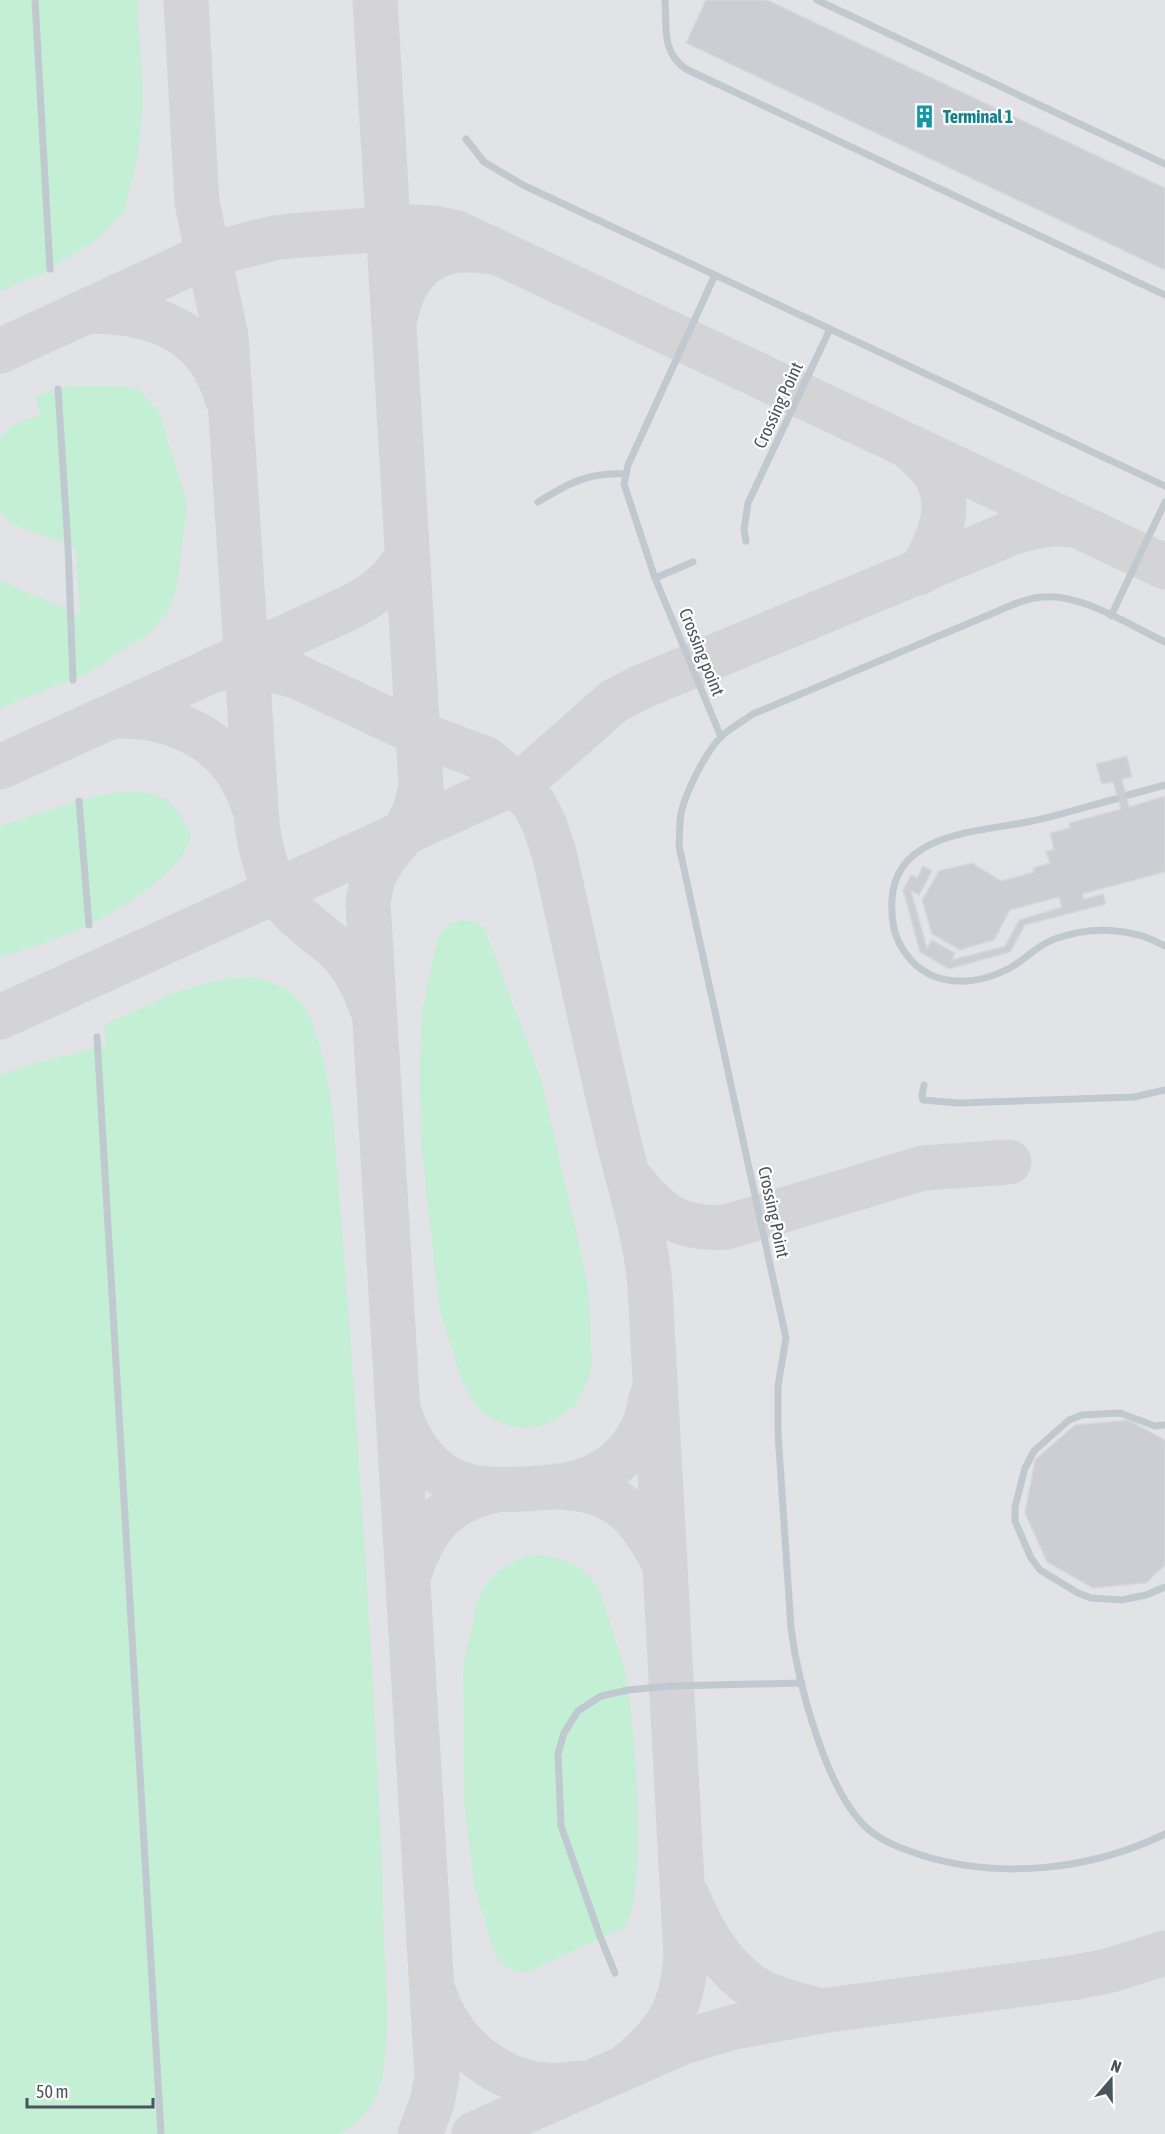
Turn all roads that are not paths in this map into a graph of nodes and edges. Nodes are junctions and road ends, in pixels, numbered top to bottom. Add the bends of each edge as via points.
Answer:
1 (35, 0) edge
2 (665, 0) edge
3 (817, 0) edge
4 (466, 139) dead end
5 (1165, 164) edge
6 (50, 268) dead end
7 (715, 275) junction
8 (1165, 295) edge
9 (830, 329) junction
10 (58, 389) dead end
11 (626, 474) junction
12 (1165, 486) edge
13 (538, 502) dead end
14 (1165, 502) edge
15 (746, 541) dead end
16 (693, 562) dead end
17 (655, 578) junction
18 (1111, 616) junction
19 (1165, 642) edge
20 (73, 680) dead end
21 (721, 737) junction
22 (1165, 785) edge
23 (1128, 795) dead end
24 (1116, 799) dead end
25 (79, 801) dead end
26 (89, 925) dead end
27 (1165, 946) edge
28 (97, 1037) dead end
29 (924, 1085) dead end
30 (1165, 1090) edge
31 (1165, 1425) edge
32 (1165, 1587) edge
33 (802, 1683) junction
34 (1165, 1834) edge
35 (615, 1973) dead end
36 (161, 2134) edge

1 - 6 lane
2 - 8 lane via 669,51 675,62 686,69
3 - 5 lane
4 - 7 lane via 484,162 523,186
7 - 9 lane
7 - 11 lane
9 - 12 lane
9 - 15 lane, Crossing Point via 753,493 746,515
10 - 20 lane
11 - 13 lane via 607,473 579,479
11 - 17 lane, Crossing point via 624,484
14 - 18 lane
16 - 17 lane
17 - 21 lane, Crossing point
18 - 19 lane, Crossing Point
18 - 21 lane, Crossing Point via 1067,599 1043,597 1023,601 753,714
21 - 33 lane, Crossing Point via 697,773 682,812 679,846 786,1338 778,1386 778,1432 791,1628
22 - 23 lane
24 - 27 lane via 946,839 917,851 900,869 893,889 891,909 897,940 915,966 951,982 997,974 1036,948 1073,933 1133,933
25 - 26 lane
28 - 36 lane
29 - 30 lane via 924,1100 958,1103 1134,1097
31 - 32 lane via 1155,1426 1120,1413 1082,1415 1069,1420 1034,1451 1025,1468 1015,1507 1015,1521 1031,1558 1040,1570 1078,1593 1122,1600
33 - 34 lane via 821,1748 840,1792 869,1830 889,1843 933,1859 1000,1869 1032,1869 1125,1851
33 - 35 lane via 628,1690 601,1696 578,1711 564,1733 558,1754 561,1826

